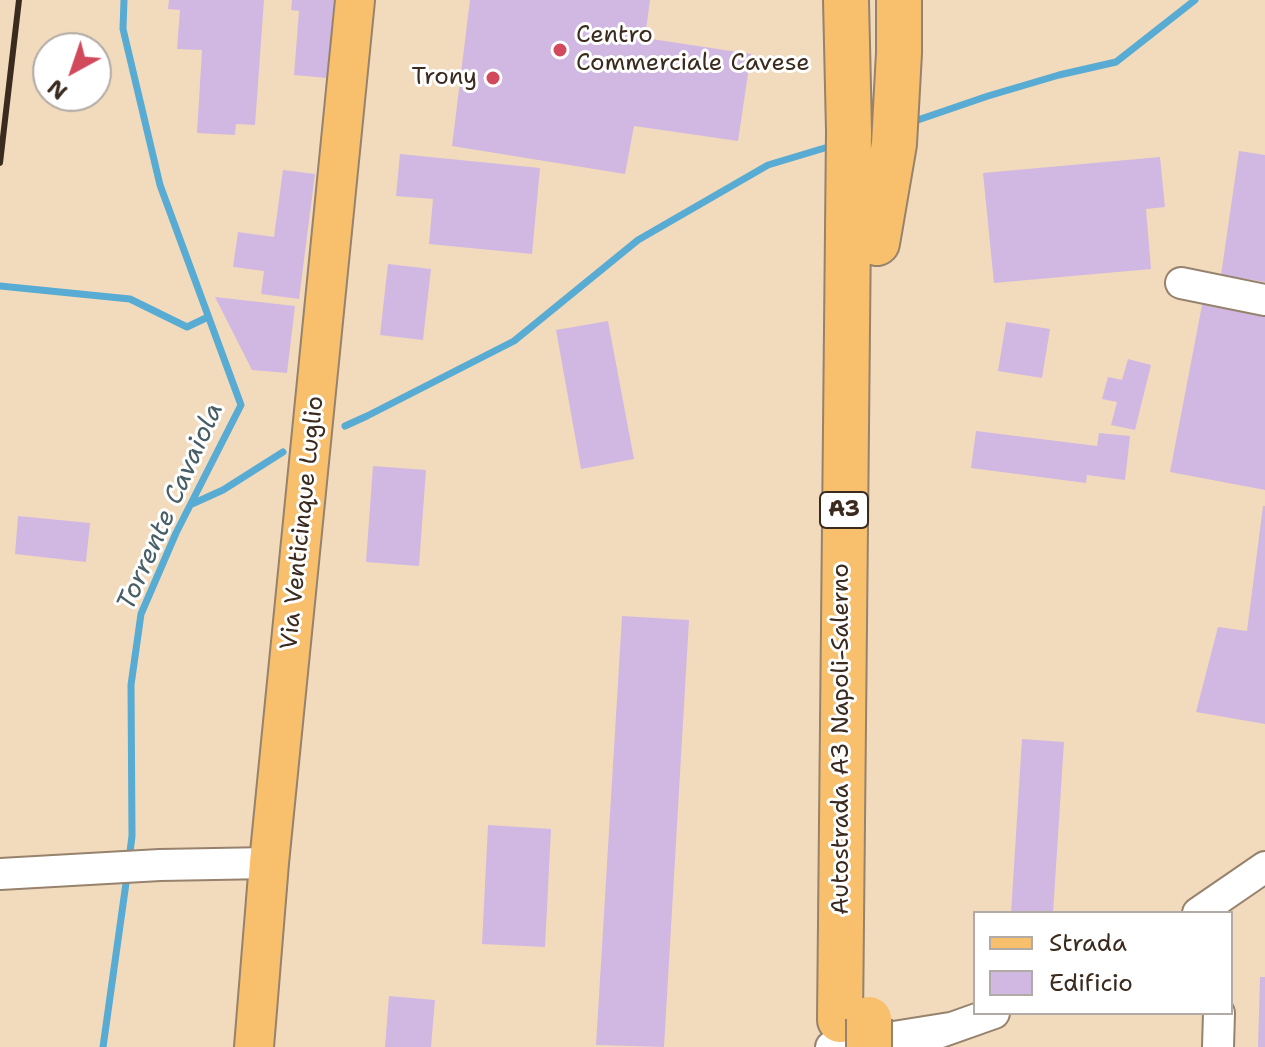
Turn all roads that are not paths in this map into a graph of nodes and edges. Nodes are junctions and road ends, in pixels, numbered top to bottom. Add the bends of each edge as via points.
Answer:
1 (355, 0) edge
2 (846, 0) edge
3 (875, 0) edge
4 (899, 0) edge
5 (877, 243) junction
6 (1181, 283) dead end
7 (1265, 300) edge
8 (269, 863) junction
9 (1265, 867) edge
10 (0, 874) edge
11 (1211, 908) edge
12 (988, 1015) edge
13 (1219, 1015) edge
14 (950, 1028) junction
15 (850, 1036) edge
16 (254, 1047) edge
17 (905, 1047) edge
18 (1218, 1047) edge

1 - 8 main road, Via Venticinque Luglio
2 - 15 highway, Autostrada A3 Napoli-Salerno / A3
3 - 5 highway, Autostrada A3 Napoli-Salerno / A3
4 - 5 highway via 894,144
5 - 15 highway, Autostrada A3 Napoli-Salerno / A3
6 - 7 street
8 - 10 street
8 - 16 main road, Via Venticinque Luglio
9 - 11 street
12 - 14 street
13 - 18 street
14 - 15 street
14 - 17 street

